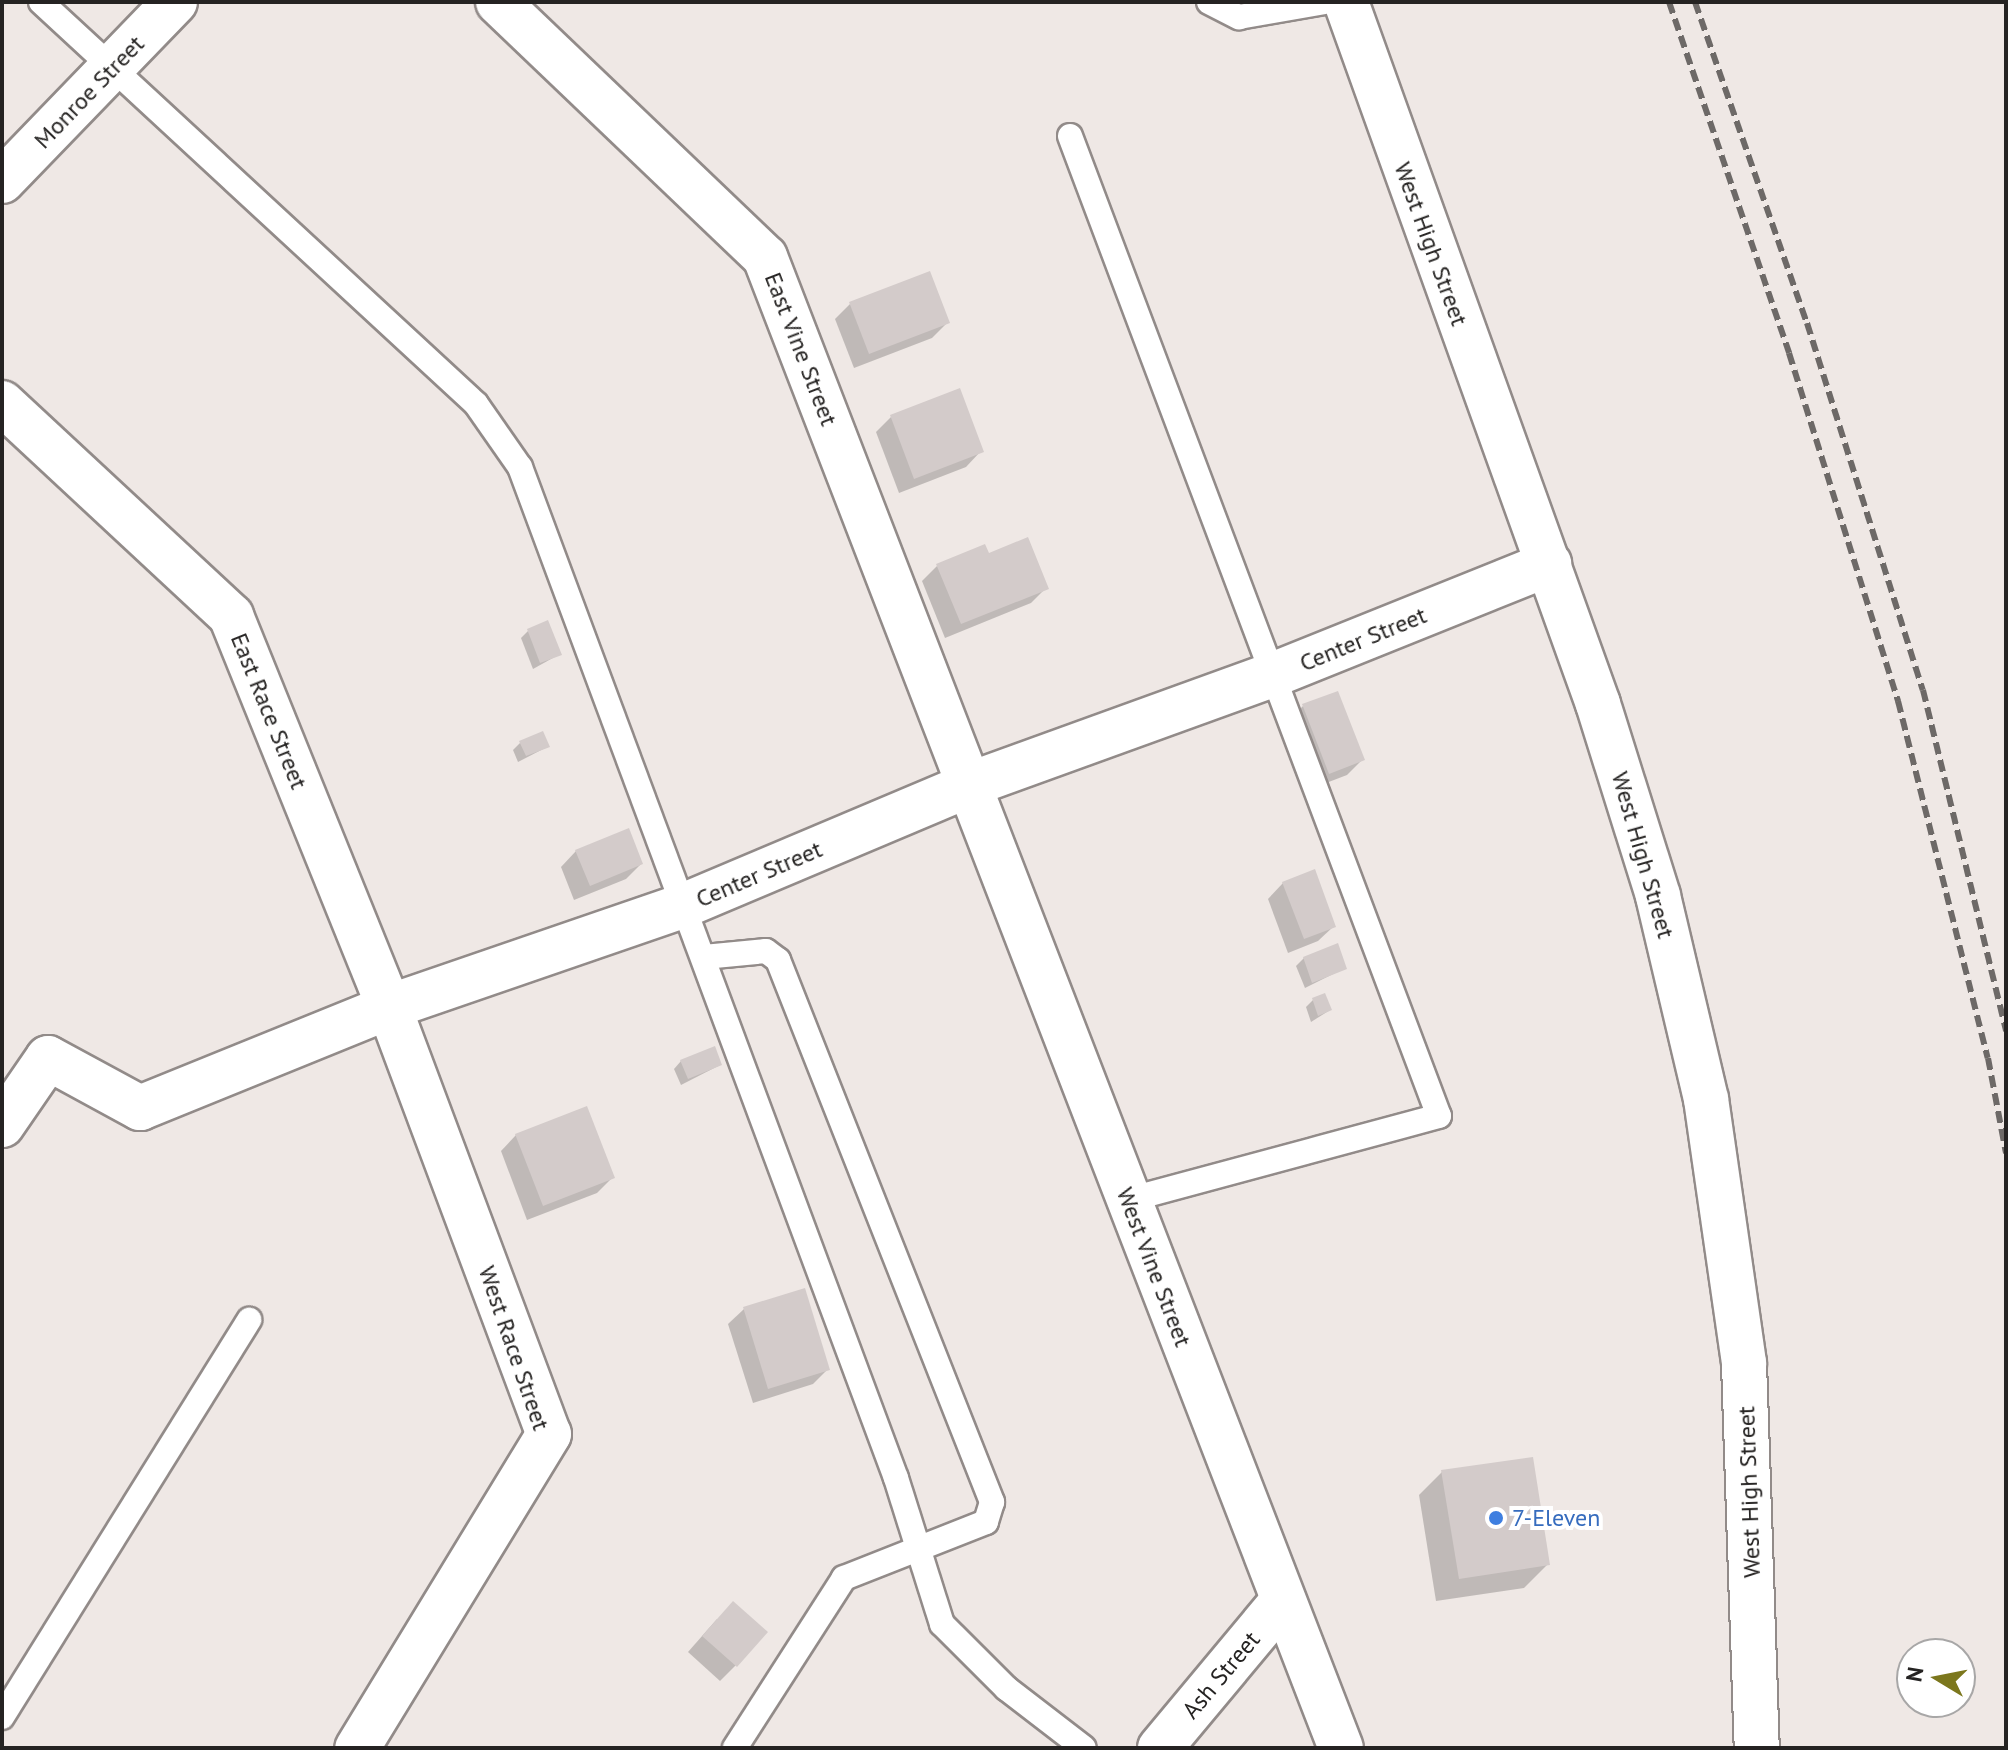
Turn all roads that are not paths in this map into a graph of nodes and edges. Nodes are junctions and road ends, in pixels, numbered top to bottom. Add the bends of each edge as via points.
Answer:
1 (41, 2) edge
2 (175, 2) edge
3 (498, 2) edge
4 (1209, 2) edge
5 (1324, 2) edge
6 (1346, 2) edge
7 (111, 69) junction
8 (1070, 136) dead end
9 (2, 181) edge
10 (2, 403) edge
11 (1549, 564) junction
12 (1270, 676) junction
13 (971, 784) junction
14 (685, 905) junction
15 (704, 957) junction
16 (389, 1007) junction
17 (3, 1121) edge
18 (1128, 1200) junction
19 (249, 1320) dead end
20 (919, 1548) junction
21 (1281, 1603) junction
22 (2, 1717) edge
23 (357, 1748) edge
24 (735, 1748) edge
25 (1084, 1748) edge
26 (1160, 1748) edge
27 (1341, 1748) edge
28 (1757, 1748) edge

1 - 7 lane
2 - 7 street, Monroe Street
3 - 13 street, East Vine Street via 765,257
4 - 5 lane via 1239,17
6 - 11 street, West High Street
7 - 9 street, Monroe Street
7 - 14 lane via 476,404 520,467
8 - 12 lane
10 - 16 street, East Race Street via 231,616
11 - 12 street, Center Street
11 - 28 street, West High Street via 1658,896 1706,1099 1744,1363
12 - 13 street, Center Street
12 - 18 lane via 1439,1116
13 - 14 street, Center Street
13 - 18 street, West Vine Street
14 - 15 lane
14 - 16 street, Center Street
15 - 20 lane
15 - 20 lane via 766,951 778,960 992,1502 986,1522
16 - 17 street, Center Street via 140,1108 48,1058
16 - 23 street, West Race Street via 549,1434
18 - 21 street, West Vine Street
19 - 22 lane
20 - 24 lane via 844,1578
20 - 25 lane via 942,1624 1006,1688
21 - 26 street, Ash Street
21 - 27 street, West Vine Street

